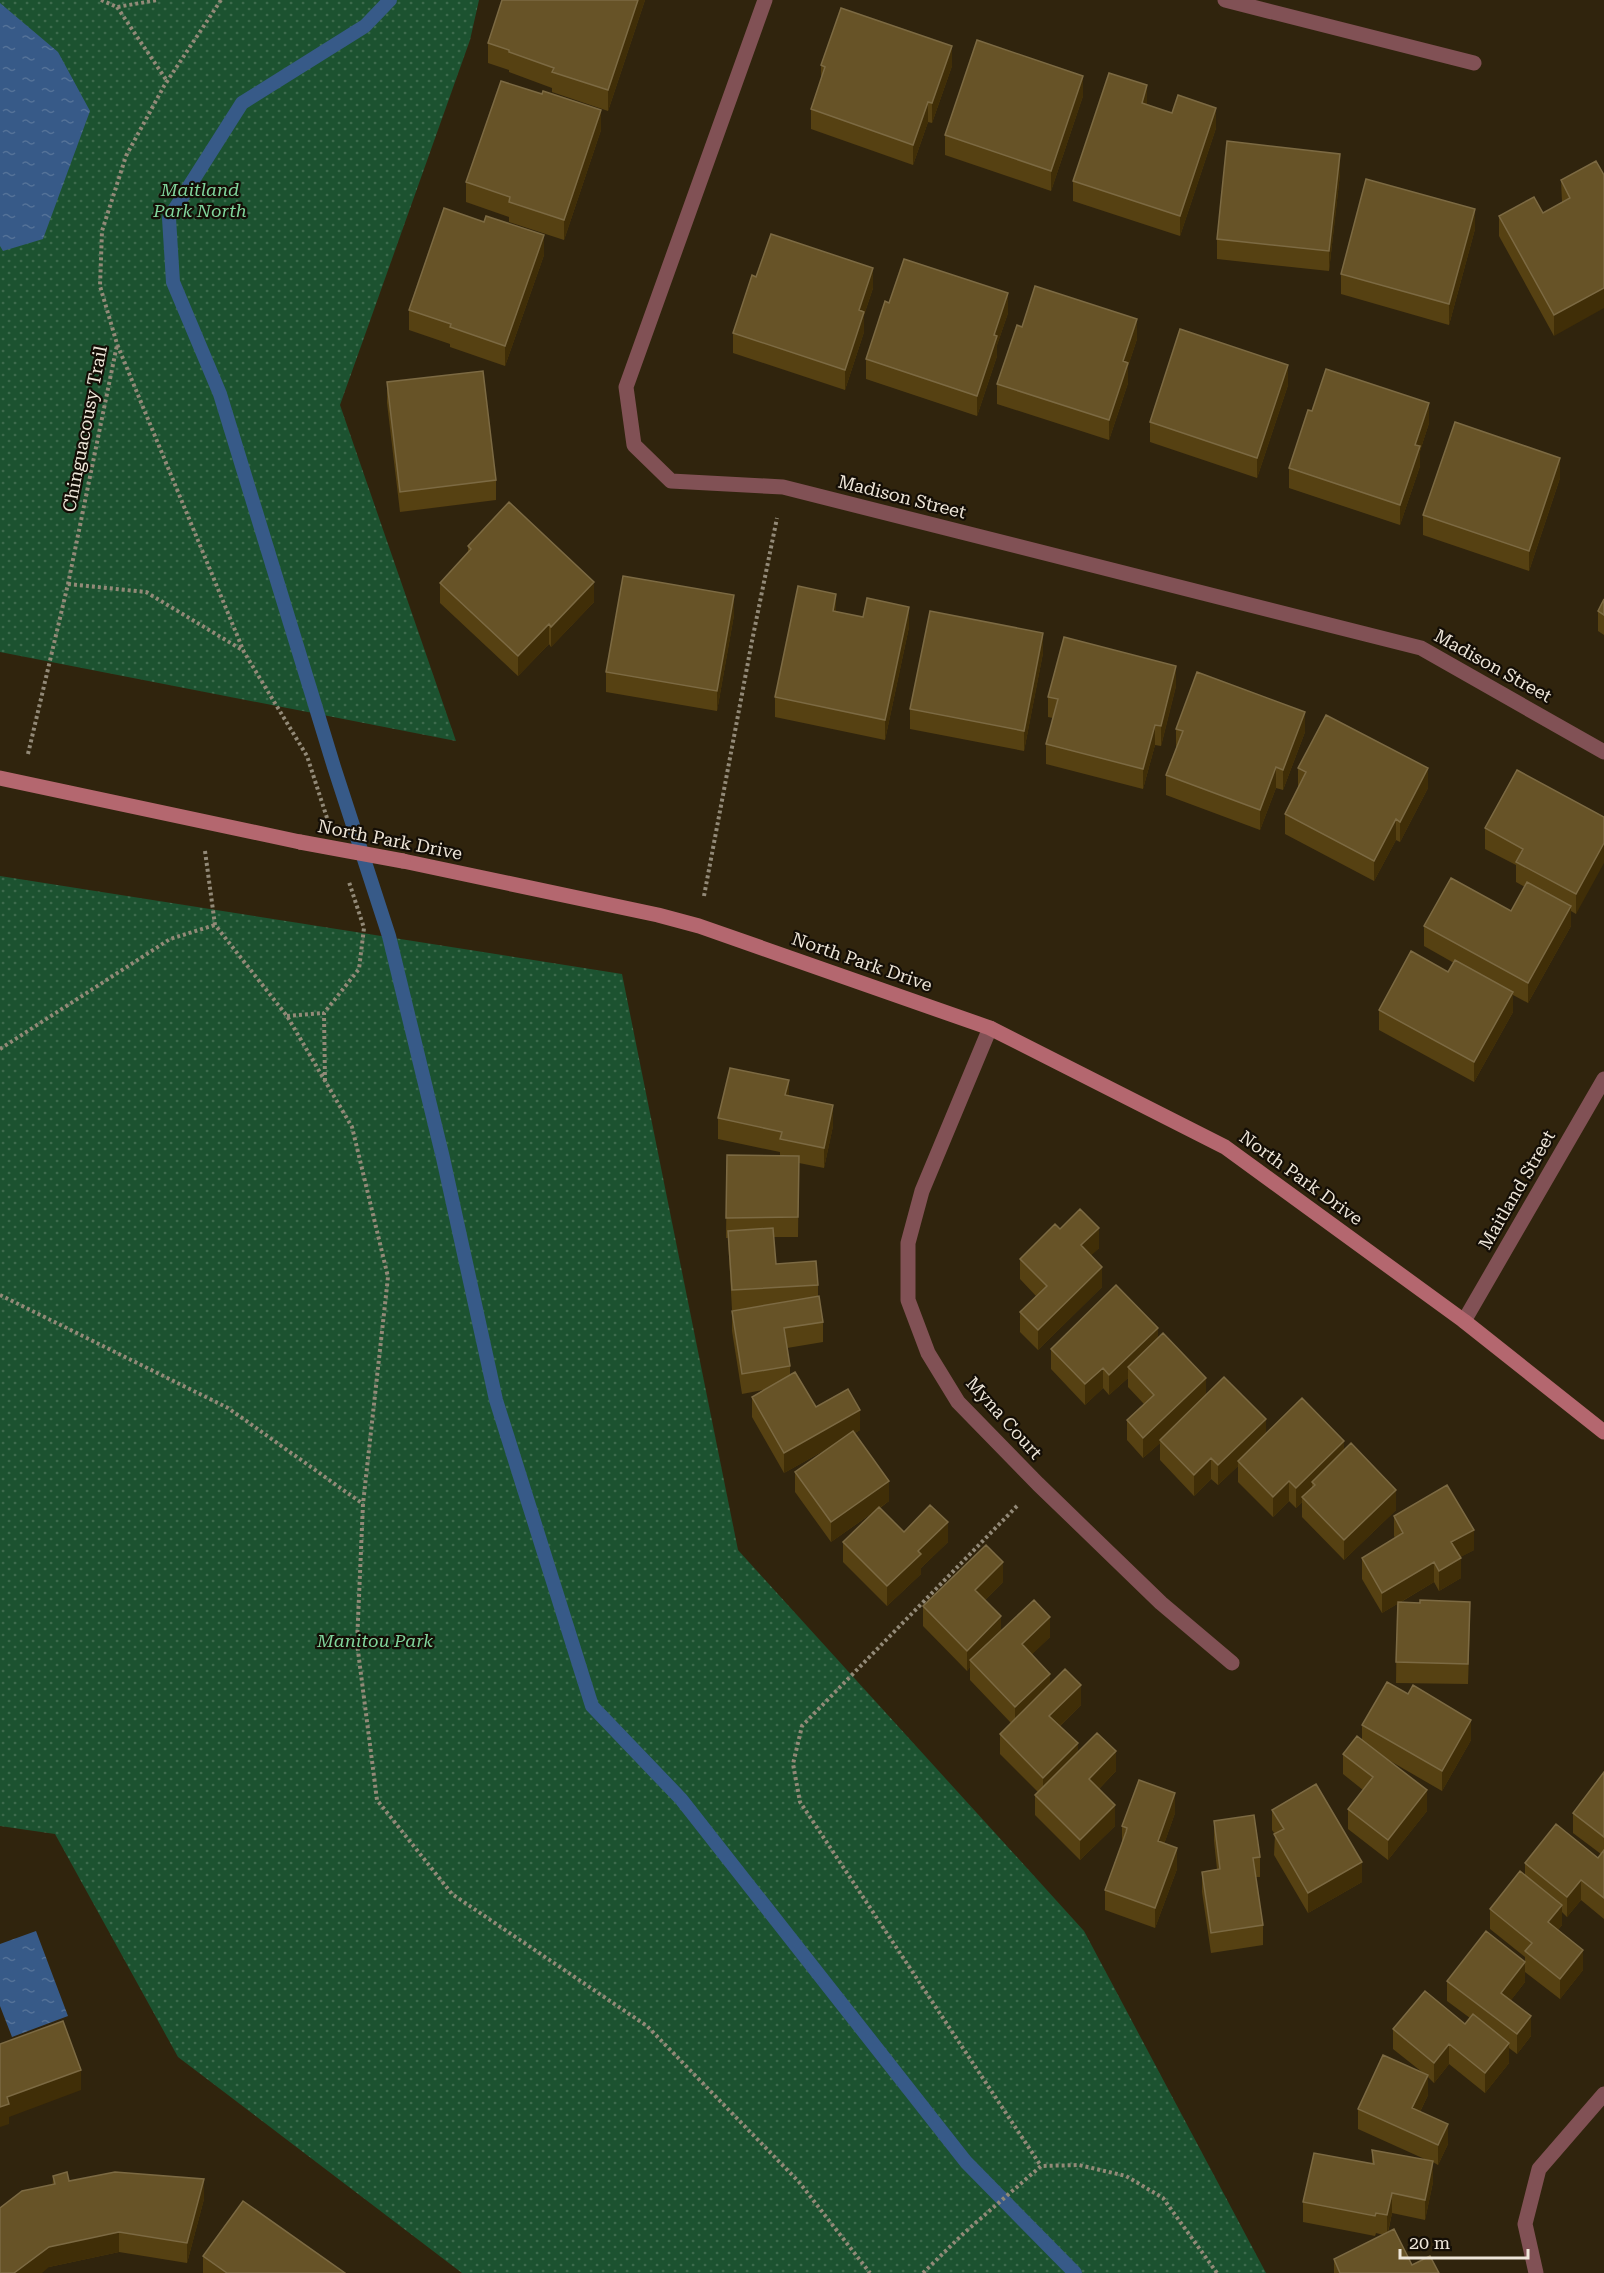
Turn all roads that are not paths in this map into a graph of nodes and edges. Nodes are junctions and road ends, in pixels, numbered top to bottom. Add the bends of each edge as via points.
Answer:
1 (765, 0) edge
2 (1225, 0) edge
3 (1474, 63) dead end
4 (1604, 752) edge
5 (0, 777) edge
6 (990, 1028) junction
7 (1604, 1079) edge
8 (1464, 1321) junction
9 (1604, 1432) edge
10 (1232, 1663) dead end
11 (1604, 2094) edge
12 (1536, 2273) edge

1 - 4 street, Madison Street via 626,387 634,445 671,481 783,488 1421,648
2 - 3 street
5 - 6 main road, North Park Drive, bridge via 657,915 699,926
6 - 8 main road, North Park Drive via 1226,1147
6 - 10 street, Myna Court via 922,1191 908,1243 908,1300 928,1353 958,1402 1038,1484 1161,1603
7 - 8 street, Maitland Street
8 - 9 main road, North Park Drive
11 - 12 street via 1539,2169 1525,2224

